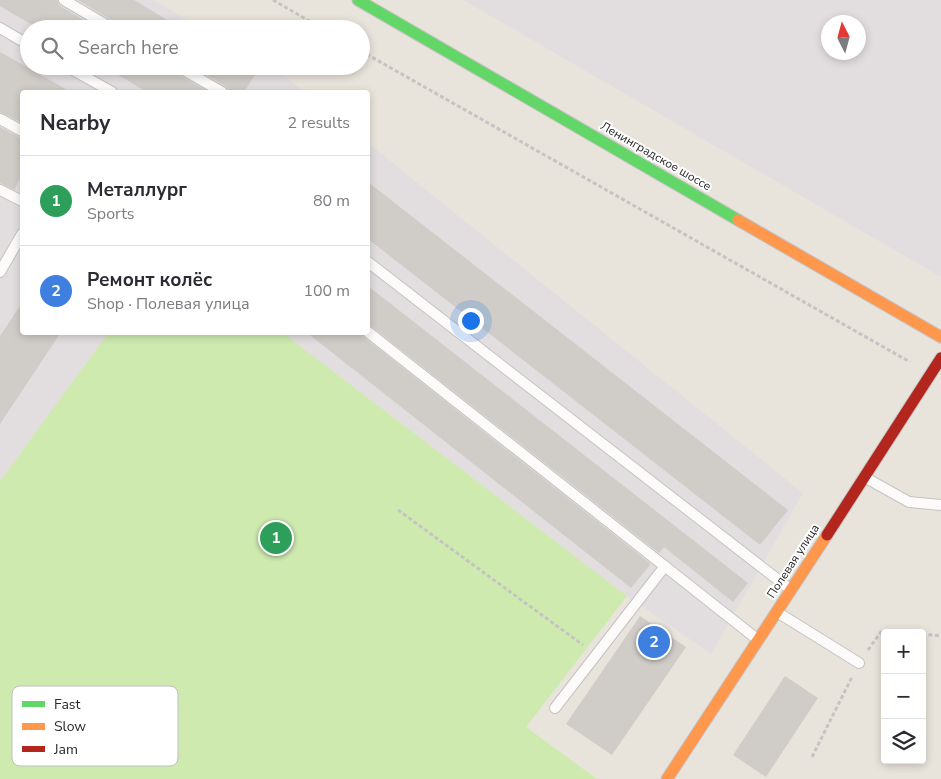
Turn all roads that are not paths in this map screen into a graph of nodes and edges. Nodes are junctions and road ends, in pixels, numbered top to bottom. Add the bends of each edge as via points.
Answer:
1 (64, 0) edge
2 (358, 0) edge
3 (98, 20) edge
4 (0, 28) edge
5 (20, 40) edge
6 (82, 75) edge
7 (193, 75) edge
8 (108, 90) edge
9 (219, 90) edge
10 (0, 119) edge
11 (20, 131) edge
12 (0, 190) edge
13 (20, 200) edge
14 (20, 237) edge
15 (370, 264) edge
16 (0, 272) edge
17 (370, 334) edge
18 (941, 336) edge
19 (941, 358) edge
20 (864, 477) junction
21 (941, 506) edge
22 (665, 566) junction
23 (791, 590) junction
24 (777, 612) junction
25 (757, 640) junction
26 (859, 663) road end
27 (555, 708) dead end
28 (667, 779) edge

1 - 3 lane
2 - 18 main road, Ленинградское шоссе
4 - 5 lane
6 - 8 lane
7 - 9 lane
10 - 11 lane
12 - 13 lane
14 - 16 lane
15 - 23 lane
17 - 22 lane
19 - 20 main road, Полевая улица
20 - 21 lane via 910,502
20 - 23 main road, Полевая улица
22 - 25 lane
22 - 27 lane
23 - 24 main road, Полевая улица
24 - 25 main road, Полевая улица
24 - 26 lane
25 - 28 main road, Полевая улица

